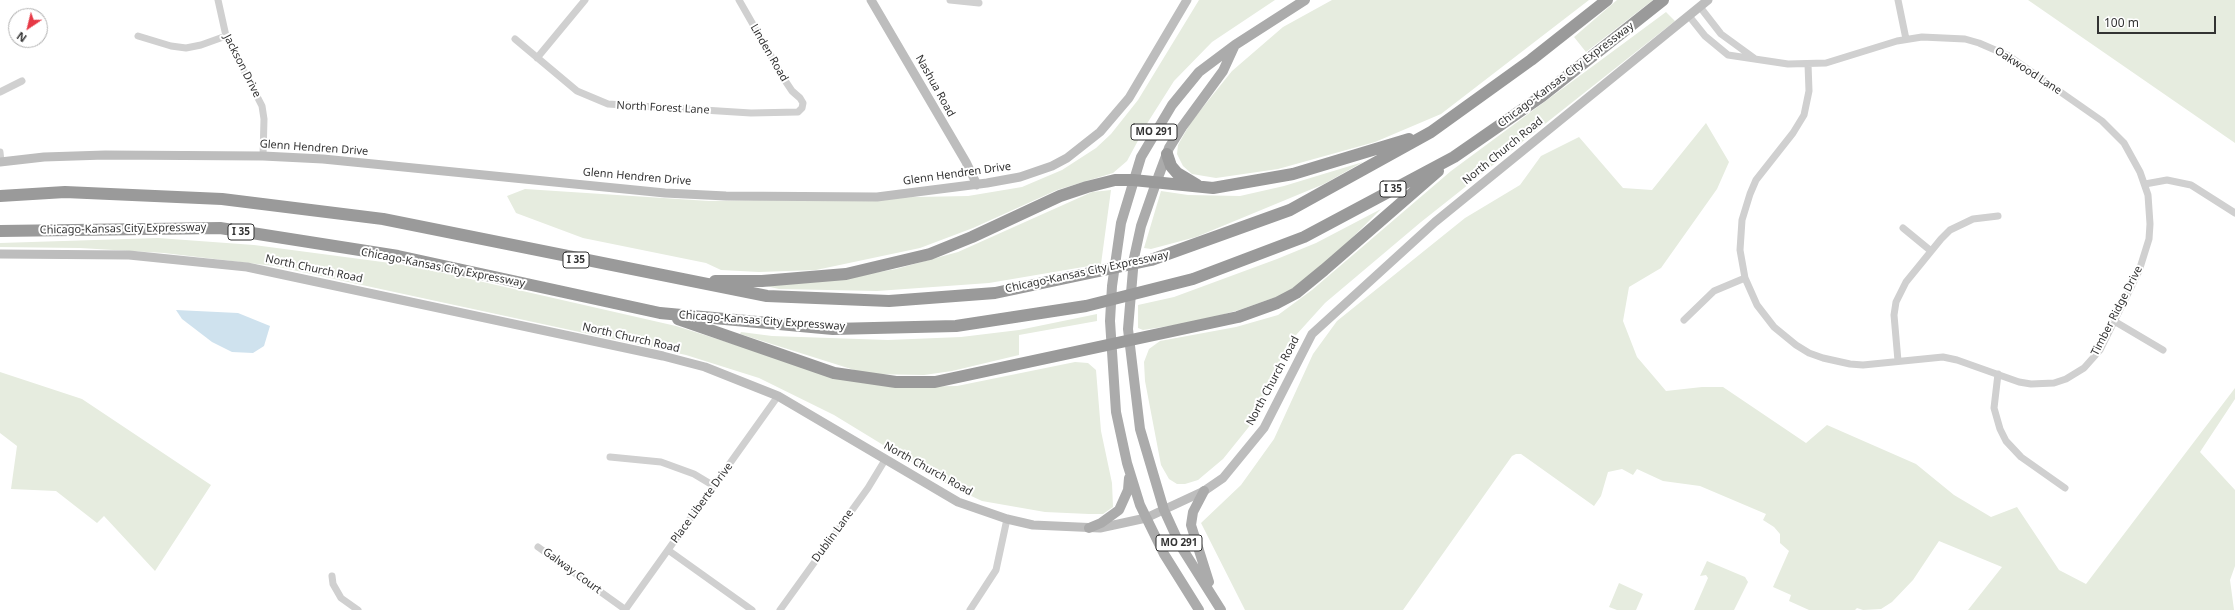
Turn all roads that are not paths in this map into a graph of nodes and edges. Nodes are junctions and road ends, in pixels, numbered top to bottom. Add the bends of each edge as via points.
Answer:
1 (218, 0) edge
2 (585, 0) edge
3 (739, 0) edge
4 (871, 0) edge
5 (950, 0) edge
6 (1186, 0) edge
7 (1305, 0) edge
8 (1608, 0) edge
9 (1663, 0) edge
10 (1708, 0) edge
11 (1898, 0) edge
12 (979, 4) dead end
13 (1700, 7) junction
14 (1689, 16) junction
15 (138, 36) dead end
16 (226, 36) junction
17 (515, 39) dead end
18 (1906, 39) junction
19 (1235, 45) junction
20 (538, 58) junction
21 (1754, 58) junction
22 (1808, 64) junction
23 (22, 81) dead end
24 (0, 92) edge
25 (803, 103) joint
26 (1431, 132) junction
27 (0, 152) edge
28 (1167, 154) junction
29 (263, 156) junction
30 (1454, 157) junction
31 (1, 162) edge
32 (1133, 180) junction
33 (1156, 183) junction
34 (2145, 184) junction
35 (976, 185) junction
36 (1202, 187) junction
37 (0, 196) edge
38 (2235, 213) edge
39 (1998, 216) dead end
40 (1903, 228) dead end
41 (0, 231) edge
42 (1931, 251) junction
43 (0, 254) edge
44 (1745, 278) junction
45 (682, 280) junction
46 (660, 313) junction
47 (1684, 320) dead end
48 (2114, 321) junction
49 (1128, 334) junction
50 (1110, 339) junction
51 (2163, 350) dead end
52 (1898, 361) junction
53 (1998, 374) junction
54 (778, 396) junction
55 (610, 457) dead end
56 (885, 460) junction
57 (1129, 470) junction
58 (714, 486) junction
59 (2065, 488) dead end
60 (1204, 491) junction
61 (1164, 510) junction
62 (1146, 518) junction
63 (1007, 519) junction
64 (1089, 528) junction
65 (538, 547) dead end
66 (668, 550) junction
67 (332, 576) dead end
68 (1214, 598) junction
69 (358, 610) edge
70 (625, 610) edge
71 (752, 610) edge
72 (780, 610) edge
73 (970, 610) edge
74 (1199, 610) edge
75 (1221, 610) edge

1 - 16 street, Jackson Drive
2 - 20 street
3 - 25 street, Linden Road via 786,82
4 - 35 main road, Nashua Road via 966,162
5 - 12 street
6 - 35 main road, Glenn Hendren Drive via 1129,98 1100,132 1067,158 1052,166 1020,177
7 - 19 main road, MO 291
8 - 26 highway, Chicago-Kansas City Expressway / I 35 via 1531,60
9 - 30 highway, Chicago-Kansas City Expressway / I 35 via 1542,96
10 - 13 main road, North Church Road
11 - 18 street
13 - 14 main road, North Church Road
13 - 21 street, Oakwood Lane via 1721,34
14 - 21 street, Oakwood Lane via 1705,36 1723,52 1742,58
14 - 60 main road, North Church Road via 1435,222 1312,334 1264,428 1222,478
15 - 16 street via 186,48
16 - 29 street, Jackson Drive via 262,106
17 - 20 street, North Forest Lane
18 - 22 street, Oakwood Lane via 1844,59
18 - 34 street, Oakwood Lane via 1934,36 1964,39 2009,56 2102,121 2115,133 2133,156
19 - 28 main road, MO 291 via 1223,71 1182,127
19 - 32 main road, MO 291 via 1199,72 1172,105 1148,144
20 - 25 street, North Forest Lane via 577,91 608,104 792,114 802,108
21 - 22 street, Oakwood Lane via 1788,64
22 - 44 street, Timber Ridge Drive via 1809,92 1804,115 1756,180 1746,206 1740,235
23 - 24 street
26 - 36 highway via 1293,174 1212,188
26 - 45 highway, Chicago-Kansas City Expressway / I 35 via 1290,210 1174,253 994,293 889,301 767,296
27 - 31 street
28 - 33 main road, MO 291
28 - 36 highway via 1171,166 1177,173
29 - 31 main road, Glenn Hendren Drive via 105,155 44,157
29 - 35 main road, Glenn Hendren Drive via 323,159 665,193 726,196 877,197
30 - 46 highway, Chicago-Kansas City Expressway / I 35 via 1304,237 1193,279 1086,306 956,326 833,329
30 - 49 highway via 1296,293 1238,317
32 - 33 highway
32 - 45 highway via 1115,180 1060,196 958,243 890,265 846,274 762,282
32 - 50 main road, MO 291 via 1120,223 1116,250
33 - 36 highway
33 - 49 main road, MO 291 via 1137,246
34 - 38 street via 2167,180 2191,185
34 - 48 street, Timber Ridge Drive via 2150,210 2149,239 2139,271
37 - 45 highway, Chicago-Kansas City Expressway / I 35 via 64,192 222,199 383,220
39 - 42 street via 1973,219 1961,224 1941,239
40 - 42 street
41 - 46 highway, Chicago-Kansas City Expressway / I 35 via 220,228 398,256
42 - 52 street via 1906,282 1896,302 1893,326
43 - 54 main road, North Church Road via 129,256 247,267 663,356 704,367
44 - 47 street via 1714,291
44 - 52 street, Timber Ridge Drive via 1766,318 1784,336 1809,353 1850,364
46 - 50 highway via 834,373 896,382 935,382
48 - 51 street
48 - 53 street, Timber Ridge Drive via 2093,359 2066,379 2054,383 2031,384
49 - 50 highway
49 - 61 main road, MO 291 via 1140,429
50 - 57 main road, MO 291 via 1116,412
52 - 53 street, Timber Ridge Drive via 1943,358
53 - 59 street via 1994,408 2006,440 2021,457
54 - 56 main road, North Church Road
54 - 58 street, Place Liberte Drive
55 - 58 street via 661,462 694,474
56 - 63 main road, North Church Road via 958,502
56 - 72 street, Dublin Lane via 868,488
57 - 62 main road, MO 291
57 - 64 main road via 1128,490 1119,510 1112,517
58 - 66 street, Place Liberte Drive
60 - 61 main road, North Church Road
60 - 68 main road via 1193,512 1191,525
61 - 62 main road, North Church Road
61 - 68 main road, MO 291 via 1180,545
62 - 64 main road, North Church Road
62 - 74 main road, MO 291 via 1164,554
63 - 64 main road, North Church Road via 1033,525
63 - 73 street via 996,570
65 - 70 street, Galway Court
66 - 70 street, Place Liberte Drive
66 - 71 street
67 - 69 street via 333,584 341,598
68 - 75 main road, MO 291

